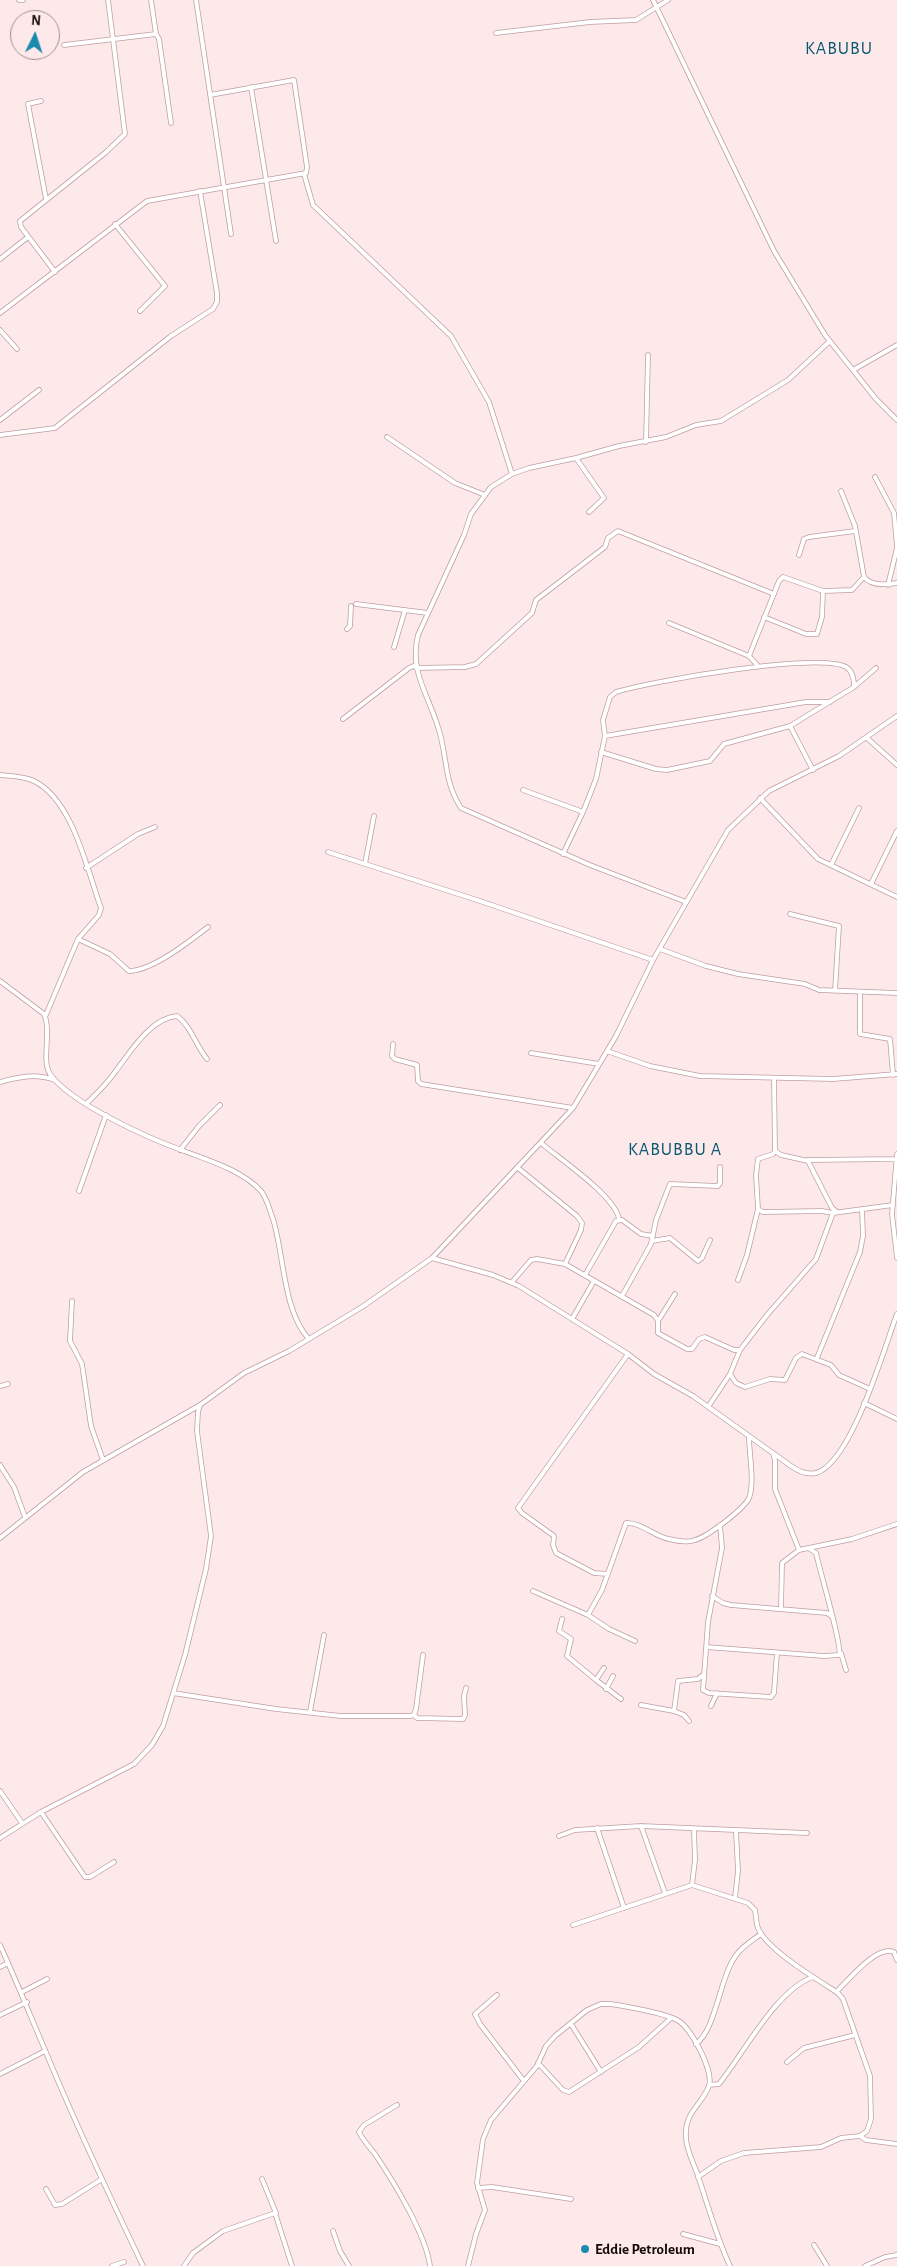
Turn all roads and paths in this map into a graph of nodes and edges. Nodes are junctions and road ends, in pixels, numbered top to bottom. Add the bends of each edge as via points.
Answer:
1 (108, 0) edge
2 (151, 0) edge
3 (196, 0) edge
4 (654, 0) edge
5 (668, 0) edge
6 (658, 8) junction
7 (496, 33) dead end
8 (156, 34) junction
9 (113, 38) junction
10 (64, 45) dead end
11 (251, 87) junction
12 (210, 95) junction
13 (41, 101) dead end
14 (171, 123) dead end
15 (304, 174) junction
16 (266, 180) junction
17 (225, 186) junction
18 (200, 191) junction
19 (46, 198) junction
20 (115, 224) junction
21 (231, 234) dead end
22 (28, 237) junction
23 (276, 241) dead end
24 (0, 259) edge
25 (55, 272) junction
26 (140, 311) dead end
27 (0, 314) edge
28 (0, 330) edge
29 (830, 341) junction
30 (897, 345) edge
31 (17, 349) dead end
32 (648, 355) dead end
33 (853, 370) junction
34 (39, 390) dead end
35 (0, 420) edge
36 (897, 420) edge
37 (0, 435) edge
38 (386, 437) dead end
39 (646, 442) junction
40 (576, 458) junction
41 (512, 474) junction
42 (875, 477) dead end
43 (841, 491) dead end
44 (485, 494) junction
45 (589, 512) dead end
46 (855, 531) junction
47 (897, 547) edge
48 (799, 555) dead end
49 (864, 577) junction
50 (897, 583) edge
51 (888, 585) junction
52 (823, 591) junction
53 (774, 594) junction
54 (356, 604) dead end
55 (351, 606) dead end
56 (405, 610) junction
57 (428, 613) junction
58 (764, 617) junction
59 (669, 624) dead end
60 (347, 629) dead end
61 (394, 647) dead end
62 (750, 656) junction
63 (758, 666) junction
64 (416, 667) junction
65 (876, 668) dead end
66 (854, 687) junction
67 (831, 702) junction
68 (897, 716) edge
69 (343, 718) dead end
70 (790, 726) junction
71 (605, 736) junction
72 (867, 738) junction
73 (601, 752) junction
74 (897, 765) edge
75 (813, 770) junction
76 (0, 775) edge
77 (524, 790) dead end
78 (760, 798) junction
79 (859, 808) dead end
80 (583, 812) junction
81 (374, 816) dead end
82 (155, 827) dead end
83 (897, 831) edge
84 (328, 852) dead end
85 (563, 854) junction
86 (365, 864) junction
87 (831, 865) junction
88 (86, 868) junction
89 (871, 884) junction
90 (897, 897) edge
91 (686, 902) junction
92 (790, 914) dead end
93 (208, 927) dead end
94 (78, 939) junction
95 (660, 949) junction
96 (653, 960) junction
97 (0, 981) edge
98 (835, 990) junction
99 (860, 992) junction
100 (897, 993) edge
101 (45, 1017) junction
102 (393, 1044) dead end
103 (607, 1051) junction
104 (531, 1053) dead end
105 (208, 1059) dead end
106 (599, 1064) junction
107 (47, 1067) junction
108 (895, 1075) edge
109 (39, 1076) junction
110 (774, 1078) junction
111 (56, 1080) junction
112 (0, 1082) edge
113 (86, 1104) junction
114 (220, 1105) dead end
115 (573, 1108) junction
116 (106, 1115) junction
117 (541, 1143) junction
118 (180, 1150) junction
119 (775, 1150) junction
120 (897, 1154) edge
121 (770, 1155) junction
122 (780, 1156) junction
123 (896, 1159) edge
124 (807, 1160) junction
125 (720, 1167) dead end
126 (518, 1168) junction
127 (896, 1183) edge
128 (79, 1191) dead end
129 (892, 1205) junction
130 (758, 1209) junction
131 (862, 1209) junction
132 (833, 1211) junction
133 (619, 1219) junction
134 (895, 1232) edge
135 (652, 1238) junction
136 (710, 1240) dead end
137 (432, 1258) junction
138 (897, 1258) edge
139 (565, 1264) junction
140 (585, 1275) junction
141 (738, 1280) dead end
142 (594, 1281) junction
143 (512, 1282) junction
144 (675, 1294) dead end
145 (622, 1296) junction
146 (72, 1300) dead end
147 (897, 1317) edge
148 (572, 1319) junction
149 (658, 1321) junction
150 (308, 1338) junction
151 (740, 1350) junction
152 (628, 1354) junction
153 (817, 1358) junction
154 (730, 1374) junction
155 (8, 1384) dead end
156 (0, 1386) edge
157 (870, 1389) junction
158 (864, 1403) junction
159 (200, 1405) junction
160 (708, 1407) junction
161 (897, 1419) edge
162 (749, 1436) junction
163 (773, 1454) junction
164 (103, 1460) junction
165 (0, 1465) edge
166 (25, 1516) junction
167 (897, 1524) edge
168 (720, 1525) junction
169 (0, 1538) edge
170 (810, 1549) junction
171 (799, 1550) junction
172 (608, 1574) junction
173 (533, 1591) dead end
174 (712, 1596) junction
175 (781, 1609) junction
176 (588, 1615) junction
177 (831, 1616) junction
178 (562, 1619) dead end
179 (324, 1634) dead end
180 (635, 1641) dead end
181 (706, 1647) junction
182 (777, 1653) junction
183 (841, 1653) junction
184 (424, 1655) dead end
185 (604, 1668) dead end
186 (846, 1670) dead end
187 (703, 1675) junction
188 (613, 1676) dead end
189 (596, 1680) junction
190 (466, 1688) dead end
191 (606, 1689) junction
192 (173, 1693) junction
193 (717, 1693) junction
194 (621, 1698) dead end
195 (641, 1705) dead end
196 (712, 1706) dead end
197 (674, 1711) junction
198 (310, 1712) junction
199 (414, 1715) junction
200 (689, 1721) dead end
201 (0, 1791) edge
202 (41, 1812) junction
203 (22, 1823) junction
204 (641, 1826) junction
205 (597, 1828) junction
206 (694, 1828) junction
207 (736, 1831) junction
208 (807, 1832) dead end
209 (559, 1836) dead end
210 (0, 1838) edge
211 (114, 1862) dead end
212 (692, 1885) junction
213 (665, 1894) junction
214 (735, 1898) junction
215 (624, 1908) junction
216 (573, 1925) dead end
217 (761, 1934) junction
218 (0, 1945) edge
219 (897, 1960) edge
220 (8, 1963) junction
221 (0, 1966) edge
222 (814, 1977) junction
223 (47, 1979) dead end
224 (22, 1992) junction
225 (836, 1992) junction
226 (497, 1995) dead end
227 (27, 2002) junction
228 (0, 2015) edge
229 (670, 2019) junction
230 (571, 2024) junction
231 (855, 2035) junction
232 (696, 2044) junction
233 (45, 2051) junction
234 (787, 2062) dead end
235 (538, 2063) junction
236 (600, 2072) junction
237 (0, 2074) edge
238 (524, 2081) junction
239 (709, 2085) junction
240 (397, 2105) dead end
241 (860, 2136) junction
242 (897, 2144) edge
243 (698, 2177) junction
244 (102, 2179) junction
245 (262, 2179) dead end
246 (478, 2188) junction
247 (46, 2189) dead end
248 (571, 2199) dead end
249 (276, 2213) junction
250 (333, 2231) dead end
251 (683, 2234) dead end
252 (720, 2244) junction
253 (814, 2244) dead end
254 (897, 2255) edge
255 (124, 2262) dead end
256 (112, 2266) edge
257 (143, 2266) edge
258 (184, 2266) edge
259 (292, 2266) edge
260 (349, 2266) edge
261 (430, 2266) edge
262 (468, 2266) edge
263 (730, 2266) edge
264 (827, 2266) edge
265 (864, 2266) edge

1 - 9 street
2 - 8 street
3 - 12 street
4 - 6 street
5 - 6 street
6 - 7 street via 636,20
6 - 29 street via 774,251
8 - 9 street
8 - 14 street
9 - 10 street
9 - 19 street via 125,134
11 - 12 street
11 - 15 street via 289,79 295,81 307,166
11 - 16 street
12 - 17 street
13 - 19 street via 28,104
15 - 16 street
15 - 41 street via 313,205 451,336 489,402
16 - 17 street
16 - 23 street
17 - 18 street
17 - 21 street
18 - 20 street via 152,199
18 - 37 street via 218,293 214,309 171,336 55,428
19 - 22 street via 20,221
20 - 25 street
20 - 26 street via 165,286
22 - 24 street
22 - 25 street
25 - 27 street
28 - 31 street
29 - 33 street
29 - 39 street via 788,380 721,421
30 - 33 street
32 - 39 street
33 - 36 street
34 - 35 street
38 - 44 street via 456,483
39 - 40 street
40 - 41 street
40 - 45 street via 604,498
41 - 44 street
42 - 47 street via 894,513
43 - 46 street
44 - 57 street via 471,514
46 - 48 street via 804,539
46 - 49 street
47 - 51 street
49 - 51 street
49 - 52 street via 852,590
50 - 51 street
52 - 53 street via 783,577
52 - 58 street via 822,617 817,634 806,634
53 - 58 street
53 - 64 street via 618,530 608,538 605,547 536,600 532,613 476,664
54 - 56 street
55 - 60 street
56 - 57 street
56 - 61 street
57 - 64 street via 414,651
58 - 62 street
59 - 62 street
62 - 63 street
63 - 66 street via 806,662 845,667 850,671
63 - 71 street via 616,692 610,698 603,720
64 - 69 street via 409,668
64 - 85 street via 439,728 446,778 460,808
65 - 66 street
66 - 67 street
67 - 70 street
67 - 71 street via 806,702
68 - 72 street
70 - 73 street via 724,744 710,761 667,770
70 - 75 street
71 - 73 street
72 - 74 street
72 - 75 street
73 - 80 street via 596,779
75 - 78 street
76 - 88 street via 34,781 55,796 78,842
77 - 80 street
78 - 87 street via 814,856
78 - 91 street via 721,839
79 - 87 street
80 - 85 street
81 - 86 street
82 - 88 street via 138,834
83 - 89 street
84 - 86 street
85 - 91 street
86 - 96 street
87 - 89 street
88 - 94 street via 101,908 100,915
89 - 90 street
91 - 95 street
92 - 98 street via 839,926
93 - 94 street via 175,951 138,971 129,971 110,954
94 - 101 street
95 - 96 street
95 - 98 street via 738,974 805,984 819,990
96 - 103 street
97 - 101 street
98 - 99 street
99 - 100 street
99 - 108 street via 860,1034 890,1039
101 - 107 street
102 - 115 street via 392,1056 398,1061 417,1065 421,1084
103 - 106 street
103 - 110 street via 669,1071 700,1076
104 - 106 street
105 - 113 street via 199,1050 182,1019 170,1016 142,1035 115,1073
106 - 115 street
107 - 109 street
107 - 111 street
108 - 110 street via 846,1079
109 - 111 street
109 - 112 street via 21,1076
110 - 119 street
111 - 113 street
113 - 116 street
114 - 118 street via 187,1138
115 - 117 street
116 - 118 street
116 - 128 street
117 - 126 street
117 - 133 street via 604,1193
118 - 150 street via 244,1177 262,1193 277,1232 297,1320
119 - 121 street
119 - 122 street
120 - 123 street
121 - 122 street
121 - 130 street via 760,1158 757,1163
122 - 124 street
123 - 124 street
123 - 127 street
124 - 132 street
125 - 135 street via 718,1186 671,1183
126 - 137 street
126 - 139 street via 577,1216 582,1224
127 - 129 street
129 - 131 street
129 - 134 street
130 - 132 street via 763,1212
130 - 141 street
131 - 132 street
131 - 153 street via 860,1252
132 - 151 street via 816,1259
133 - 135 street
133 - 140 street
134 - 138 street
135 - 136 street via 670,1238 698,1260
135 - 145 street
137 - 143 street
137 - 150 street via 379,1296
139 - 140 street
139 - 143 street via 531,1260
140 - 142 street
142 - 145 street
142 - 148 street
143 - 148 street
144 - 149 street
145 - 149 street via 654,1315
146 - 164 street via 70,1340 82,1364 91,1426
147 - 157 street
148 - 152 street
149 - 151 street via 658,1333 688,1349 705,1337
150 - 159 street via 244,1373
151 - 154 street
152 - 160 street
152 - 172 street via 518,1509 554,1536 556,1553 594,1572
153 - 154 street via 800,1354 785,1380 770,1379 745,1387 736,1384
153 - 157 street via 835,1367 838,1375
154 - 160 street
155 - 156 street
157 - 158 street
158 - 161 street
158 - 163 street via 842,1450 820,1471 802,1472
159 - 164 street
159 - 192 street via 197,1431 211,1536 206,1568
160 - 162 street
162 - 163 street
162 - 168 street via 750,1496
163 - 171 street via 774,1489
164 - 166 street
165 - 166 street via 14,1487
166 - 169 street
167 - 170 street
168 - 172 street via 702,1538 683,1541 662,1538 634,1524 626,1524
168 - 174 street via 722,1548
170 - 171 street
170 - 177 street via 816,1553
171 - 175 street via 782,1563
172 - 176 street
173 - 176 street
174 - 175 street via 730,1605
174 - 181 street
175 - 177 street
176 - 180 street
177 - 183 street
178 - 189 street via 559,1631 571,1638 567,1656
179 - 198 street
181 - 182 street
181 - 187 street
182 - 183 street via 834,1657
182 - 193 street via 773,1696
183 - 186 street
184 - 199 street
185 - 189 street
187 - 193 street via 703,1690
187 - 197 street via 698,1679 678,1681
188 - 191 street
189 - 191 street
190 - 199 street via 466,1715 462,1719 417,1718
191 - 194 street
192 - 198 street
192 - 202 street via 163,1726 145,1755 134,1764
193 - 196 street
195 - 197 street
197 - 200 street
198 - 199 street via 388,1718
201 - 203 street
202 - 203 street
202 - 211 street via 85,1877
203 - 210 street
204 - 205 street
204 - 206 street
204 - 213 street
205 - 209 street via 575,1830
205 - 215 street
206 - 207 street
206 - 212 street
207 - 208 street
207 - 214 street via 738,1871
212 - 213 street
212 - 214 street
213 - 215 street
214 - 217 street via 755,1910
215 - 216 street
217 - 222 street via 792,1963
217 - 232 street via 737,1954 707,2030
218 - 220 street
219 - 225 street via 894,1952 883,1951 867,1961
220 - 221 street
220 - 224 street
222 - 225 street
222 - 239 street via 799,1983 773,2009 719,2084
223 - 224 street
224 - 227 street
225 - 231 street via 843,1999
226 - 238 street via 475,2014
227 - 228 street
227 - 233 street
229 - 230 street via 601,2004 587,2010
229 - 232 street via 682,2023
229 - 236 street via 638,2047
230 - 235 street via 546,2046
230 - 236 street
231 - 234 street via 804,2048
231 - 241 street via 870,2081 870,2126
232 - 239 street via 708,2070
233 - 237 street
233 - 244 street
235 - 236 street via 566,2092
235 - 238 street
238 - 246 street via 486,2129
239 - 243 street via 691,2111 686,2132
240 - 261 street via 364,2125 359,2132 406,2207 423,2242
241 - 242 street via 866,2140
241 - 243 street via 841,2138 821,2147 744,2153 721,2161
243 - 252 street
244 - 247 street via 62,2204 55,2205
244 - 257 street
245 - 249 street
246 - 248 street via 492,2187
246 - 262 street via 485,2210
249 - 258 street via 223,2231 193,2253
249 - 259 street
250 - 260 street
251 - 252 street
252 - 263 street
253 - 264 street
254 - 265 street
255 - 256 street

